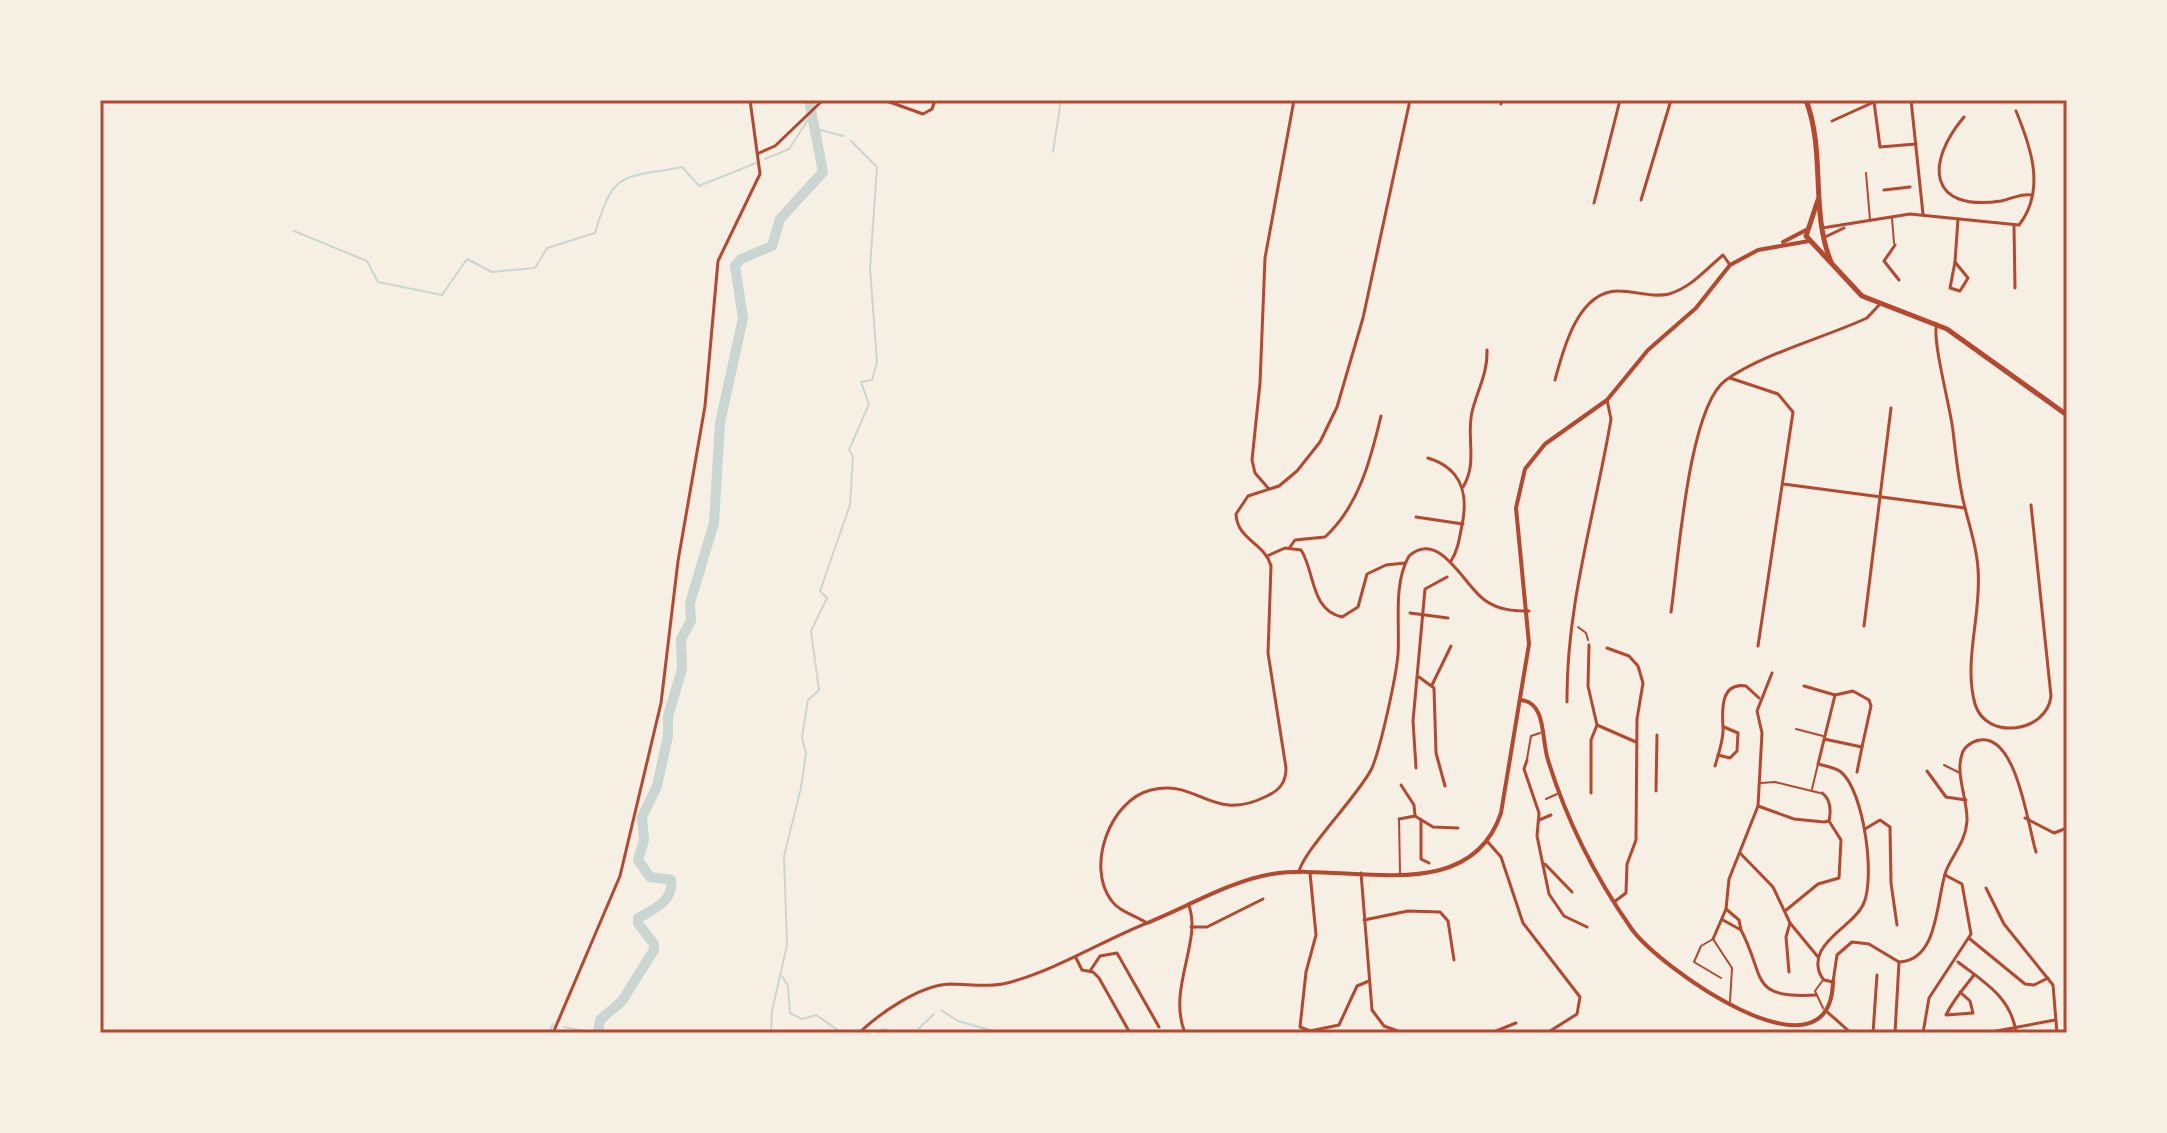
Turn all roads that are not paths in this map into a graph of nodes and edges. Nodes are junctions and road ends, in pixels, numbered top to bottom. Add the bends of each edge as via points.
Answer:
1 (750, 100) edge
2 (823, 100) edge
3 (884, 100) edge
4 (935, 100) edge
5 (1294, 100) edge
6 (1410, 100) edge
7 (1620, 100) edge
8 (1671, 100) edge
9 (1806, 100) edge
10 (1881, 100) edge
11 (1911, 100) edge
12 (1874, 102) edge
13 (2016, 111) dead end
14 (1964, 117) dead end
15 (1832, 121) dead end
16 (1916, 144) junction
17 (759, 153) junction
18 (1866, 173) dead end
19 (1910, 187) dead end
20 (1884, 190) dead end
21 (2032, 195) junction
22 (1641, 200) dead end
23 (1818, 200) junction
24 (1594, 203) dead end
25 (1923, 214) junction
26 (1892, 217) junction
27 (1958, 219) junction
28 (1870, 221) junction
29 (2017, 225) junction
30 (1847, 226) junction
31 (1821, 227) junction
32 (1808, 228) junction
33 (1824, 238) junction
34 (1810, 242) junction
35 (1780, 244) junction
36 (1895, 245) joint
37 (1955, 262) junction
38 (1730, 265) junction
39 (1833, 267) junction
40 (1899, 280) dead end
41 (2015, 288) dead end
42 (1879, 305) junction
43 (1937, 324) junction
44 (1487, 350) dead end
45 (1730, 378) junction
46 (1555, 380) dead end
47 (1607, 400) junction
48 (1891, 408) dead end
49 (2067, 415) edge
50 (1381, 416) dead end
51 (1428, 458) dead end
52 (1783, 484) junction
53 (1463, 487) junction
54 (1269, 489) junction
55 (1881, 497) junction
56 (2031, 505) dead end
57 (1965, 508) junction
58 (1416, 517) dead end
59 (1463, 524) junction
60 (1290, 547) junction
61 (1267, 556) junction
62 (1451, 561) junction
63 (1405, 563) junction
64 (1447, 577) dead end
65 (1529, 611) junction
66 (1671, 612) dead end
67 (1410, 613) dead end
68 (1423, 617) junction
69 (1448, 618) dead end
70 (1864, 626) dead end
71 (1589, 645) road end
72 (1451, 646) dead end
73 (1758, 646) dead end
74 (1607, 648) dead end
75 (1772, 673) dead end
76 (1419, 677) junction
77 (1432, 685) junction
78 (1804, 686) dead end
79 (1835, 695) junction
80 (1759, 698) junction
81 (1521, 700) junction
82 (1567, 702) dead end
83 (1597, 725) junction
84 (1724, 727) junction
85 (1796, 729) dead end
86 (1541, 733) junction
87 (1657, 735) dead end
88 (1824, 738) junction
89 (1636, 742) junction
90 (1862, 747) junction
91 (2066, 747) edge
92 (2067, 753) edge
93 (1718, 755) junction
94 (1527, 760) joint
95 (1818, 764) junction
96 (1944, 765) dead end
97 (1715, 766) dead end
98 (1416, 768) dead end
99 (1927, 771) dead end
100 (1857, 772) dead end
101 (1961, 774) junction
102 (1761, 783) junction
103 (1401, 785) dead end
104 (1445, 786) dead end
105 (1656, 791) dead end
106 (1812, 791) junction
107 (1591, 793) dead end
108 (1822, 793) joint
109 (1558, 794) junction
110 (1546, 799) dead end
111 (1966, 800) junction
112 (1758, 806) junction
113 (1551, 815) dead end
114 (1415, 816) junction
115 (2025, 818) junction
116 (1399, 819) joint
117 (1421, 820) junction
118 (1539, 820) junction
119 (1829, 821) junction
120 (1458, 828) dead end
121 (2067, 828) edge
122 (1865, 829) junction
123 (1487, 841) junction
124 (2036, 852) dead end
125 (1740, 853) junction
126 (1429, 863) dead end
127 (1545, 864) junction
128 (1299, 873) junction
129 (1310, 873) junction
130 (1361, 873) junction
131 (1400, 874) junction
132 (1945, 875) junction
133 (1986, 888) dead end
134 (1572, 892) dead end
135 (1263, 899) dead end
136 (1614, 902) junction
137 (1189, 906) junction
138 (1726, 909) junction
139 (1785, 911) junction
140 (1364, 920) junction
141 (1722, 920) junction
142 (1147, 923) junction
143 (1790, 923) junction
144 (1897, 925) dead end
145 (1191, 927) junction
146 (1587, 927) dead end
147 (1741, 930) junction
148 (1713, 939) junction
149 (1970, 939) junction
150 (1076, 958) junction
151 (1819, 958) junction
152 (1454, 960) dead end
153 (1957, 961) junction
154 (1899, 962) junction
155 (1090, 971) junction
156 (1789, 972) dead end
157 (1877, 975) dead end
158 (1974, 975) junction
159 (1721, 978) dead end
160 (2049, 978) junction
161 (1824, 980) junction
162 (1369, 981) junction
163 (1833, 982) junction
164 (1960, 992) junction
165 (1816, 995) junction
166 (1730, 1002) junction
167 (1825, 1010) junction
168 (2055, 1020) junction
169 (1516, 1023) dead end
170 (1159, 1027) dead end
171 (2016, 1031) edge
172 (553, 1033) edge
173 (859, 1033) edge
174 (1130, 1033) edge
175 (1185, 1033) edge
176 (1403, 1033) edge
177 (1491, 1033) edge
178 (1547, 1033) edge
179 (1851, 1033) edge
180 (1873, 1033) edge
181 (1895, 1033) edge
182 (1923, 1033) edge
183 (1986, 1033) edge
184 (2057, 1033) edge

1 - 17 street
2 - 17 street via 775,146
3 - 4 street via 923,114
5 - 54 street via 1262,288 1252,460
6 - 54 street via 1341,397 1314,449 1288,480
7 - 24 street
8 - 22 street
9 - 23 main road via 1817,145
10 - 12 street
11 - 16 street
12 - 15 street
12 - 16 street via 1880,147
13 - 21 street via 2033,155
14 - 21 street via 1942,148 1941,185 1953,197 1976,201
16 - 25 street
17 - 172 street via 756,186 718,261 705,406 678,561 664,683 627,849 615,891
18 - 28 lane
19 - 20 street
21 - 29 street
23 - 31 main road
23 - 32 main road
25 - 26 street
25 - 27 street
26 - 28 street
26 - 36 lane
27 - 29 street
27 - 37 street
28 - 30 street
29 - 41 street
30 - 31 street
30 - 33 street
31 - 32 main road
31 - 33 main road
32 - 34 main road
32 - 35 street
33 - 34 main road
33 - 39 main road
34 - 35 street
34 - 39 main road
35 - 38 street
36 - 40 street via 1884,261
37 - 37 street via 1968,278 1960,291 1950,288
38 - 46 street via 1723,255 1700,277 1670,293 1616,290 1603,295 1573,327
38 - 47 street
39 - 42 main road via 1852,288
42 - 43 main road
42 - 45 street via 1872,316
43 - 49 main road
43 - 57 street via 1934,338
44 - 53 street via 1471,415 1472,456
45 - 52 street via 1768,389 1790,405
45 - 66 street via 1709,406 1689,474
47 - 65 street via 1545,444 1520,482 1517,515
47 - 82 street via 1611,419 1576,588
48 - 55 street
50 - 60 street via 1369,462 1343,517 1325,537 1295,540
51 - 53 street via 1450,470
52 - 55 street
52 - 73 street
53 - 59 street
54 - 61 street via 1248,496 1236,518 1241,533
55 - 57 street
55 - 70 street
56 - 57 street via 2051,696 2042,717 2010,728 1989,723 1975,705 1979,571
58 - 59 street
59 - 62 street
60 - 61 street
60 - 63 street via 1304,553 1325,607 1342,617 1358,607 1363,580 1370,572
61 - 142 street via 1272,575 1268,645 1284,781 1272,794 1234,808 1170,788 1125,802 1109,831 1102,879 1114,904
62 - 63 street via 1423,549
62 - 65 street via 1486,601
63 - 128 street via 1397,663 1373,765 1302,859
64 - 68 street via 1427,585
65 - 81 street
67 - 68 street
68 - 69 street
68 - 76 street
71 - 83 street via 1588,686
72 - 77 street
74 - 89 street via 1623,652 1638,666 1643,683
75 - 80 street via 1769,688
76 - 77 street
76 - 98 street via 1413,721
77 - 104 street via 1437,760
78 - 79 street
79 - 88 street
79 - 90 street via 1853,691 1869,700
80 - 84 street via 1746,686 1733,687 1721,711
80 - 102 street
81 - 86 street via 1537,707
81 - 123 street via 1501,813
83 - 89 street
83 - 107 street via 1591,740
84 - 93 street
84 - 93 street via 1738,733 1737,751 1730,758
85 - 88 lane
86 - 94 lane via 1531,736
86 - 109 street
87 - 105 street
88 - 90 street
88 - 95 street
89 - 136 street via 1636,844 1627,864 1626,893
90 - 100 street
91 - 92 street
93 - 97 street
94 - 118 street via 1524,769
95 - 106 lane
95 - 122 street via 1846,779
96 - 101 lane
99 - 111 street via 1946,797
101 - 111 street
101 - 115 street via 1966,747 1985,739 1996,744 2014,767
102 - 106 lane
102 - 112 street
103 - 114 street
106 - 108 lane
108 - 119 street via 1828,800
109 - 110 lane
109 - 136 street via 1583,854
111 - 132 street via 1965,834
112 - 119 street via 1794,819
112 - 125 street
113 - 118 street
114 - 116 street
114 - 117 street
115 - 121 street via 2054,833
115 - 124 street
116 - 131 lane
117 - 120 street via 1433,827
117 - 126 street via 1421,859
118 - 127 street via 1537,836
119 - 139 street via 1840,837 1840,876 1815,885
122 - 144 street via 1880,820 1890,827
122 - 151 street via 1865,902
123 - 131 street via 1452,867
123 - 178 street via 1501,857 1523,923 1580,997 1577,1014
125 - 138 street via 1727,885
125 - 139 street via 1773,887
127 - 134 street
127 - 146 street via 1549,894 1558,910
128 - 129 street
128 - 137 street via 1257,878
129 - 130 street
129 - 162 street via 1316,930 1300,1027 1310,1031 1339,1025 1357,986
130 - 131 street
130 - 140 street
132 - 149 street via 1962,884
132 - 154 street via 1925,946 1914,959
133 - 160 street via 2004,924
135 - 145 street via 1207,927
136 - 166 street via 1636,936 1658,957
137 - 142 street
137 - 145 street
138 - 141 street
138 - 147 street via 1739,920
139 - 143 street
140 - 152 street via 1408,911 1440,912 1448,918
140 - 162 street
141 - 147 street
141 - 148 street
142 - 150 street
143 - 151 street
143 - 156 street
145 - 175 street via 1180,993
147 - 165 street via 1763,986 1780,994
148 - 159 lane via 1701,946 1694,962
148 - 166 lane via 1731,965
149 - 153 street
149 - 160 street via 2025,984
150 - 155 street via 1082,970
150 - 173 street via 1003,984 930,987 882,1013
151 - 161 street
153 - 158 street
153 - 182 street via 1929,998
154 - 163 street via 1869,944 1852,942 1837,955
154 - 181 street
155 - 170 street via 1104,953 1119,955
155 - 174 street
157 - 180 street
158 - 164 street
158 - 171 street via 2009,1006
160 - 168 street via 2056,992
161 - 163 street
161 - 165 lane via 1815,987
162 - 176 street via 1375,1017
163 - 167 street
164 - 164 street via 1954,1001 1946,1015 1973,1013
165 - 167 lane
166 - 167 street via 1788,1027 1809,1023
167 - 179 street
168 - 171 street
168 - 184 street
169 - 177 street
171 - 183 street

